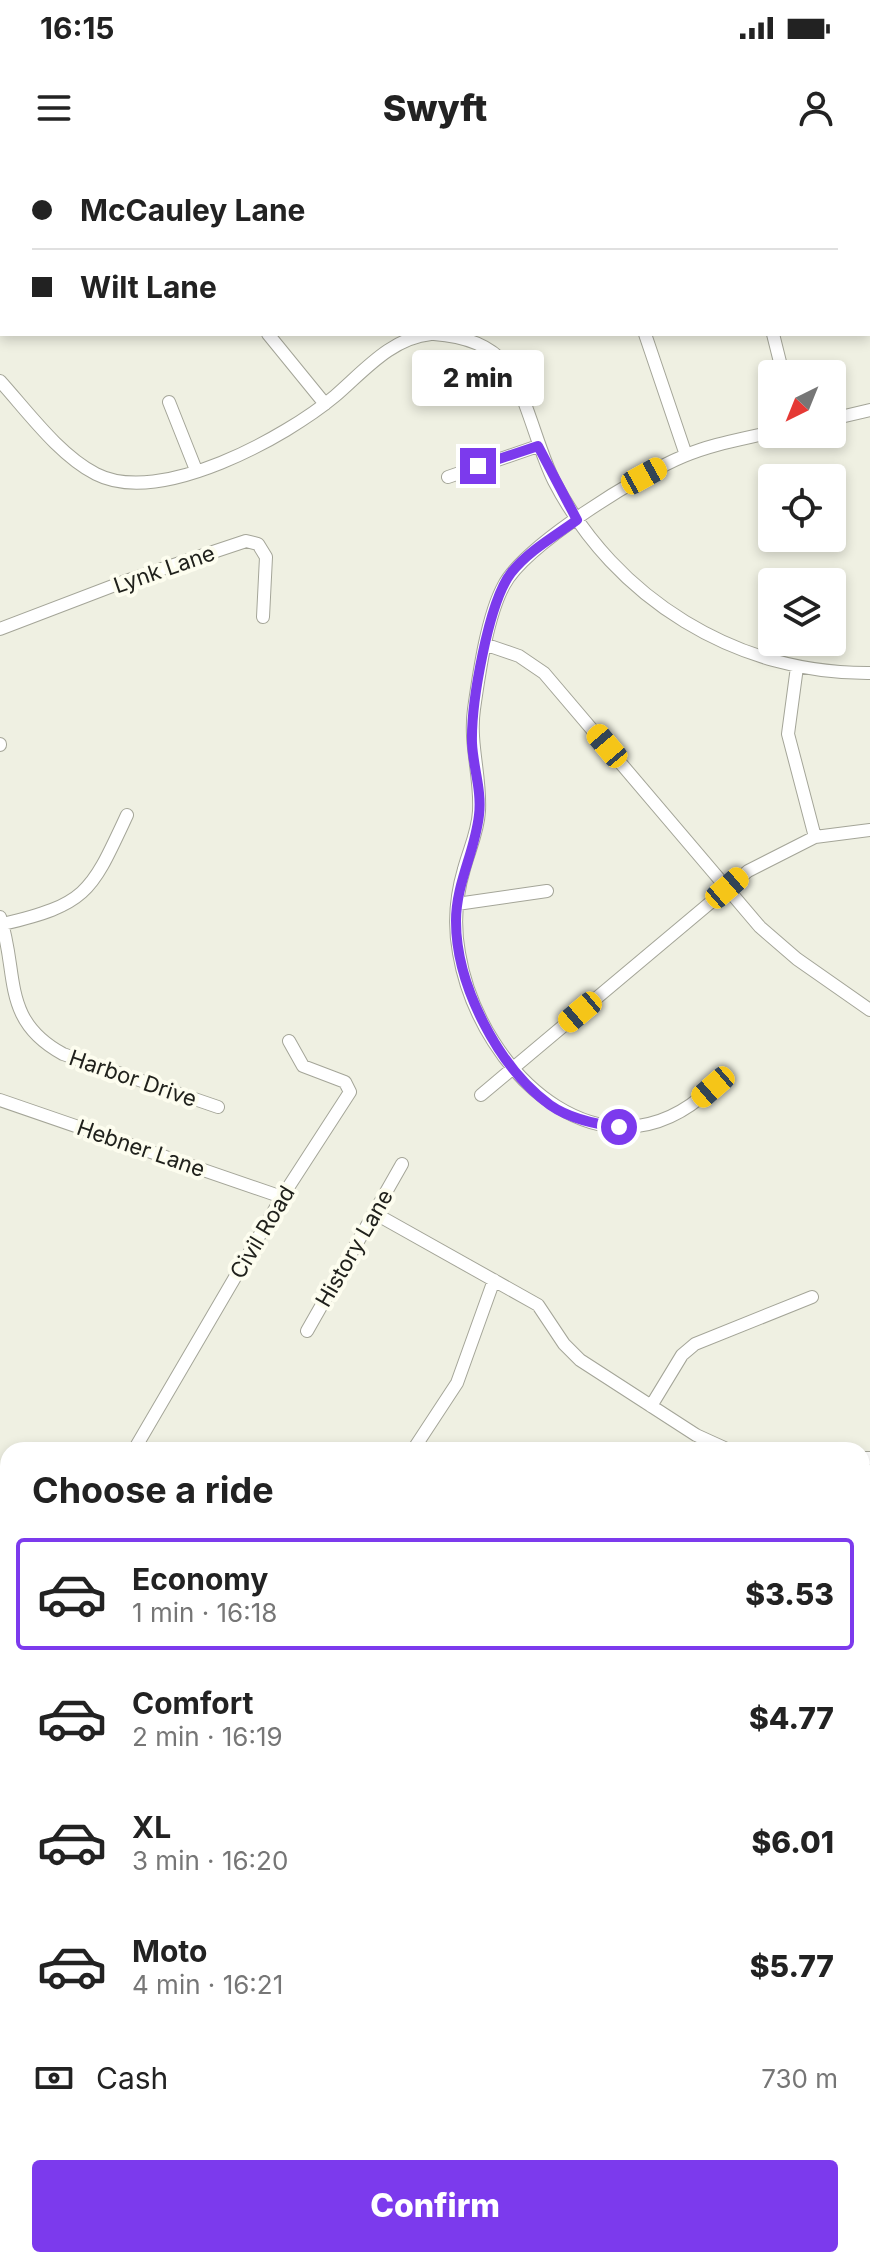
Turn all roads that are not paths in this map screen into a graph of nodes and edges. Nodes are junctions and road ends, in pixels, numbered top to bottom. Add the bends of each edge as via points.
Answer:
1 (270, 336) edge
2 (425, 336) edge
3 (443, 336) edge
4 (646, 336) edge
5 (774, 336) edge
6 (780, 360) edge
7 (0, 381) edge
8 (169, 402) dead end
9 (325, 404) junction
10 (870, 410) edge
11 (846, 416) edge
12 (758, 436) edge
13 (538, 446) junction
14 (686, 455) junction
15 (196, 470) junction
16 (448, 477) dead end
17 (577, 520) junction
18 (263, 617) dead end
19 (0, 629) edge
20 (487, 645) junction
21 (797, 667) junction
22 (870, 673) edge
23 (127, 815) dead end
24 (870, 830) edge
25 (815, 837) junction
26 (727, 888) junction
27 (547, 891) dead end
28 (457, 904) junction
29 (1, 920) edge
30 (870, 1010) edge
31 (289, 1041) dead end
32 (514, 1067) junction
33 (721, 1078) dead end
34 (481, 1095) dead end
35 (0, 1100) edge
36 (218, 1107) dead end
37 (402, 1164) dead end
38 (282, 1197) junction
39 (374, 1213) junction
40 (494, 1280) junction
41 (812, 1297) dead end
42 (307, 1331) dead end
43 (651, 1406) junction
44 (139, 1442) edge
45 (418, 1442) edge
46 (711, 1442) edge

1 - 9 street
2 - 9 street via 397,344
3 - 13 street via 472,341 502,361 517,385
4 - 14 street
5 - 6 street
7 - 15 street via 71,455 106,479 143,484
8 - 15 street
9 - 15 street via 275,438
10 - 11 street
12 - 14 street
13 - 16 street
13 - 17 street
14 - 17 street
17 - 20 street via 512,572 496,604
17 - 21 street via 620,572 680,620 726,644
18 - 19 street, Lynk Lane via 265,553 246,541
20 - 26 street via 532,663 555,684
20 - 28 street via 472,728 479,814
21 - 22 street
21 - 25 street via 788,734
23 - 29 street via 98,875 82,894 61,908
24 - 25 street
25 - 26 street via 768,859
26 - 30 street via 778,944
26 - 32 street
27 - 28 street
28 - 32 street via 459,954 469,989
29 - 36 street, Harbor Drive via 14,998 42,1041 63,1054
31 - 38 street, Civil Road via 303,1066 345,1082 350,1092
32 - 33 street via 551,1106 587,1122 619,1127 650,1124 679,1113
32 - 34 street
35 - 38 street, Hebner Lane
37 - 39 street, History Lane
38 - 44 street, Civil Road
39 - 40 street
39 - 42 street, History Lane
40 - 43 street via 538,1305 580,1360
40 - 45 street via 457,1383
41 - 43 street via 695,1344 682,1355
43 - 46 street

